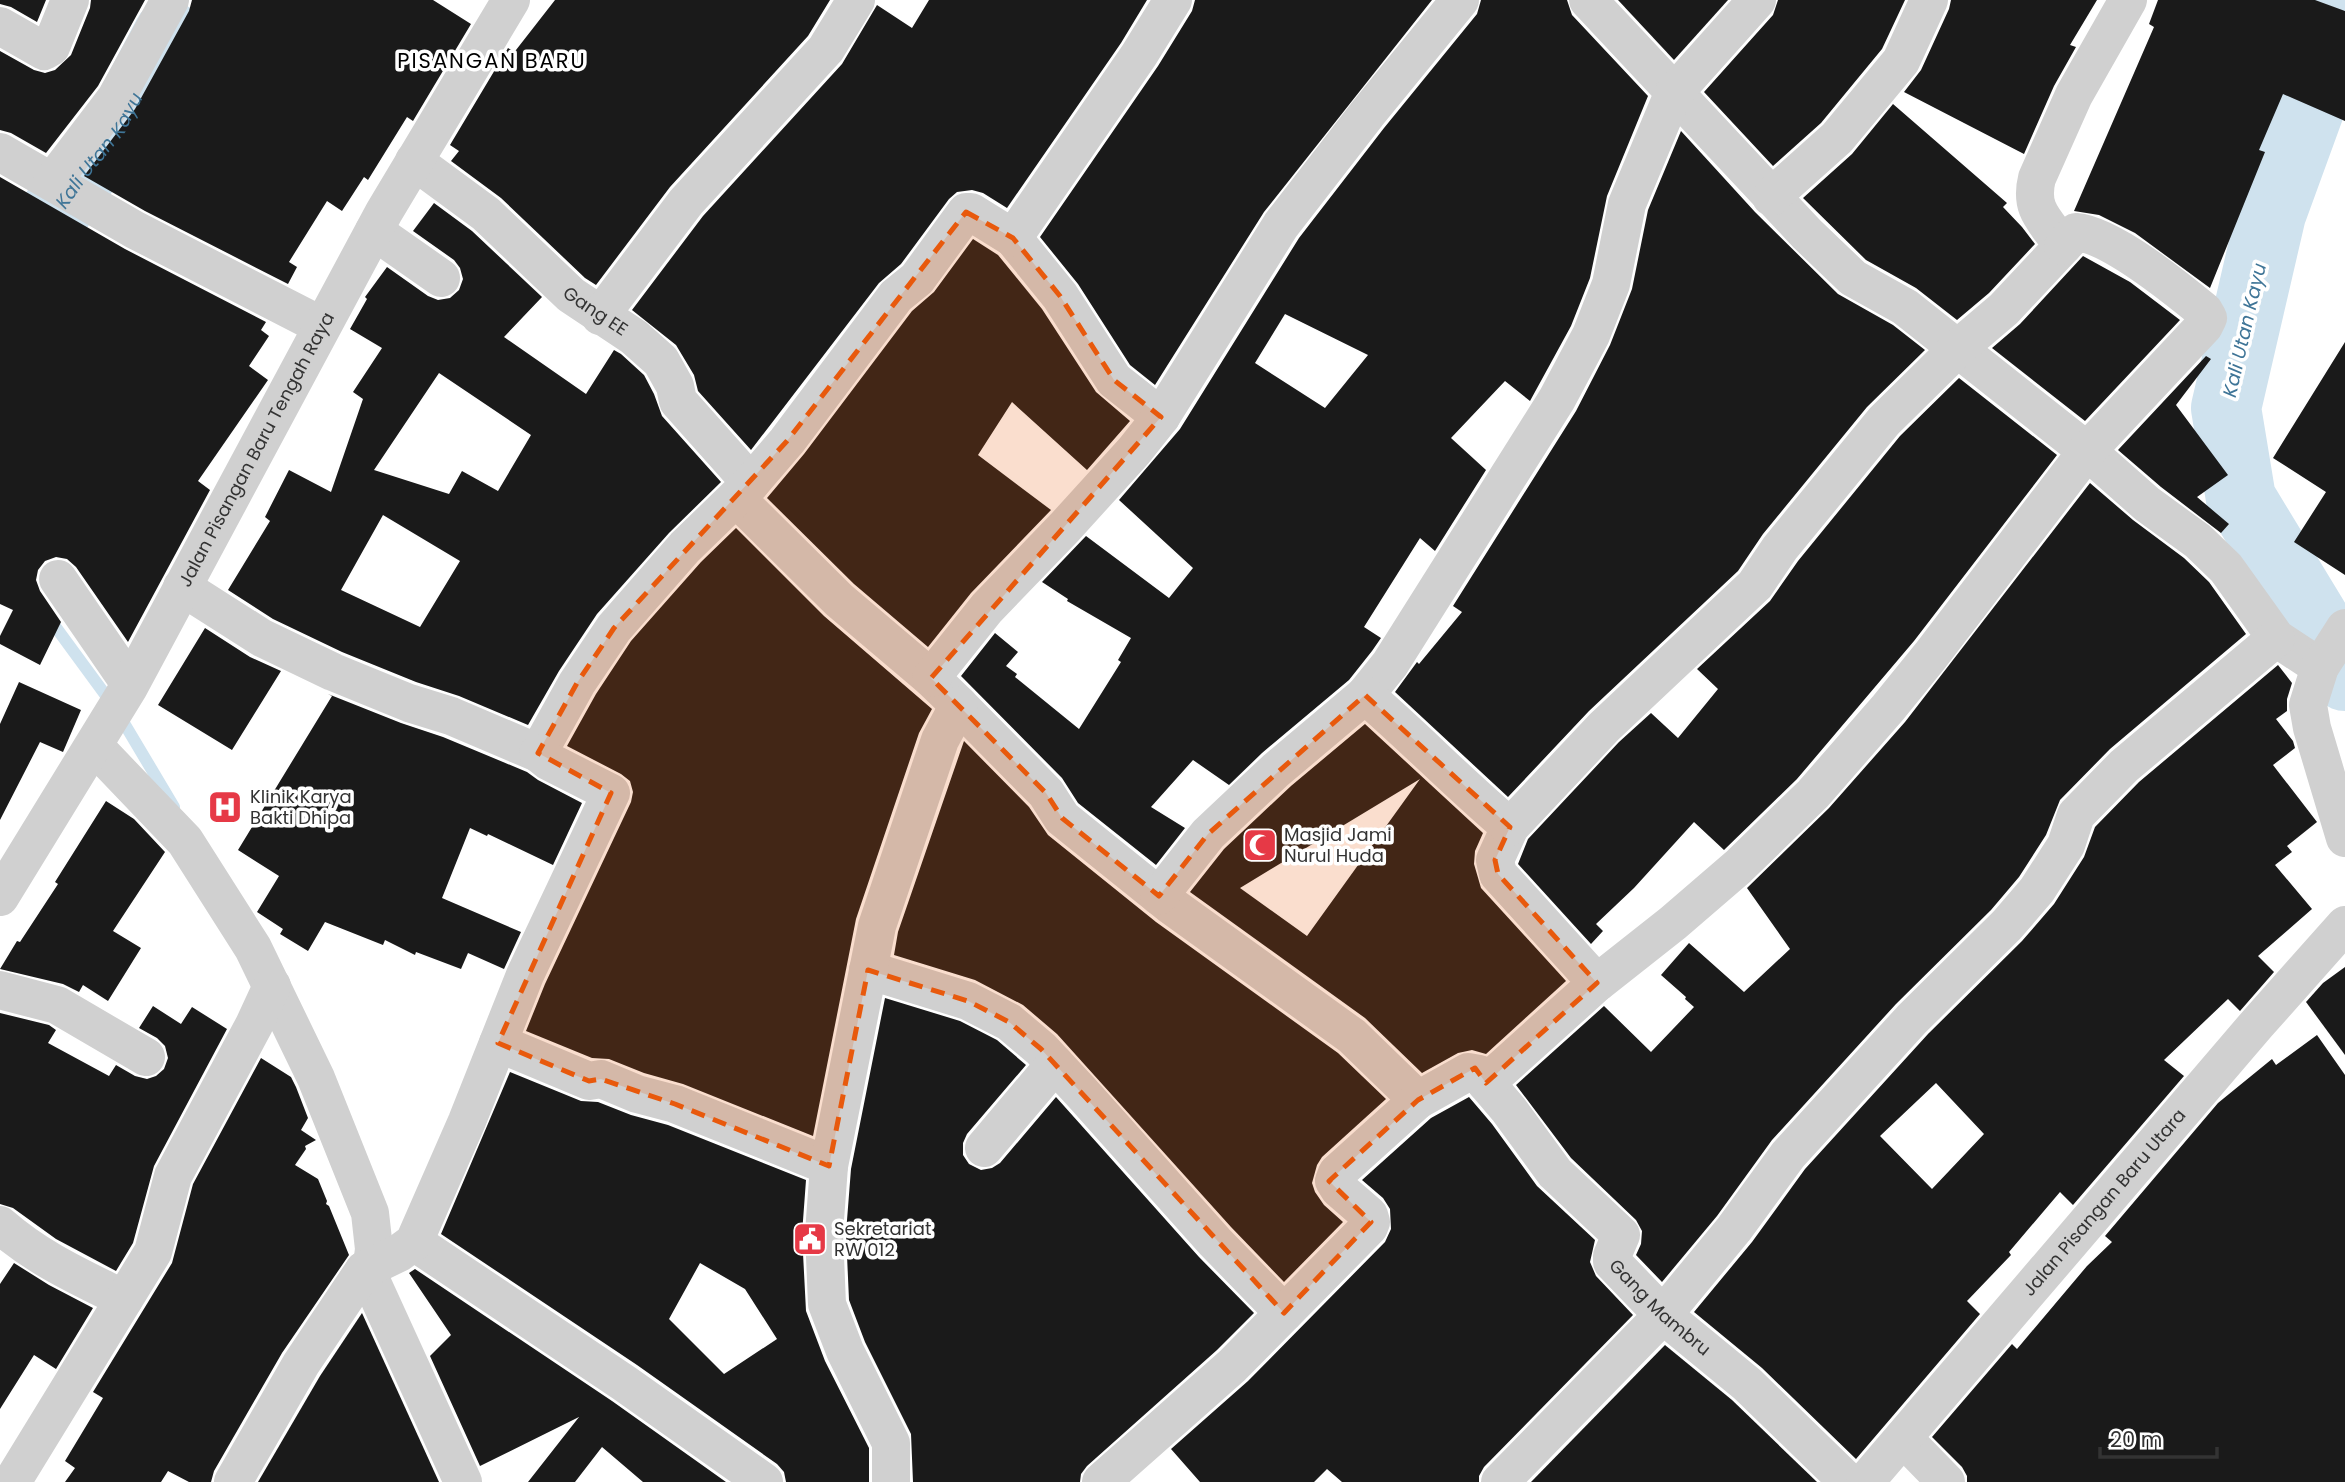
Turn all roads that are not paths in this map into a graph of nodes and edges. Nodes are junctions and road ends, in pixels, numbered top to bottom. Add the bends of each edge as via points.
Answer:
1 (70, 0) edge
2 (170, 0) edge
3 (511, 0) edge
4 (856, 0) edge
5 (1173, 0) edge
6 (1460, 0) edge
7 (1588, 0) edge
8 (1757, 0) edge
9 (1929, 0) edge
10 (2128, 0) edge
11 (0, 26) edge
12 (1673, 94) junction
13 (0, 152) edge
14 (414, 161) junction
15 (63, 188) junction
16 (1771, 197) junction
17 (374, 231) junction
18 (1013, 238) junction
19 (2063, 246) junction
20 (441, 278) dead end
21 (600, 316) junction
22 (322, 326) junction
23 (1957, 349) junction
24 (1161, 417) junction
25 (2087, 451) junction
26 (744, 491) junction
27 (58, 579) dead end
28 (182, 587) junction
29 (2345, 628) edge
30 (2276, 638) junction
31 (2321, 666) junction
32 (931, 678) junction
33 (129, 685) junction
34 (1365, 695) junction
35 (959, 705) junction
36 (100, 736) junction
37 (538, 753) junction
38 (1510, 827) junction
39 (2345, 838) edge
40 (1159, 896) junction
41 (0, 897) edge
42 (2345, 925) edge
43 (868, 970) junction
44 (1597, 983) junction
45 (272, 986) junction
46 (0, 990) edge
47 (498, 1043) junction
48 (146, 1057) dead end
49 (1055, 1064) junction
50 (1486, 1083) junction
51 (1418, 1100) junction
52 (984, 1149) dead end
53 (829, 1166) junction
54 (0, 1226) edge
55 (386, 1258) junction
56 (124, 1299) junction
57 (1284, 1313) junction
58 (1663, 1315) junction
59 (1903, 1438) junction
60 (239, 1478) edge
61 (12, 1482) edge
62 (463, 1482) edge
63 (764, 1482) edge
64 (891, 1482) edge
65 (1101, 1482) edge
66 (1500, 1482) edge
67 (1848, 1482) edge
68 (1865, 1482) edge
69 (1946, 1482) edge

1 - 11 street via 51,47 44,51
2 - 15 street
3 - 14 street, Jalan Pisangan Baru Tengah Raya
4 - 21 street via 826,49 686,202
5 - 18 street
6 - 24 street via 1281,225
7 - 12 street
8 - 12 street
9 - 16 street via 1901,61 1837,138
10 - 19 street via 2074,95 2033,192 2034,205
12 - 16 street
12 - 34 street via 1627,204 1611,284 1591,335 1550,411 1390,664
13 - 15 street
14 - 17 street, Jalan Pisangan Baru Tengah Raya
14 - 21 street, Gang EE via 486,215 545,273
15 - 22 street
16 - 23 street via 1853,278 1905,307
17 - 20 street
17 - 22 street, Jalan Pisangan Baru Tengah Raya
18 - 24 street via 1060,296 1114,380
18 - 26 street via 966,212 918,279 896,296
19 - 23 street via 2004,309
19 - 25 street via 2076,232 2110,245 2155,272 2208,318
21 - 26 street, Gang EE via 661,361 678,401
22 - 28 street, Jalan Pisangan Baru Tengah Raya
23 - 25 street
23 - 38 street via 1884,421 1755,584 1604,727
24 - 32 street via 1135,451 987,608
25 - 30 street via 2226,568
25 - 44 street via 1922,666 1813,794 1738,867
26 - 32 street, Gang EE via 839,600
26 - 37 street via 685,547 614,628
27 - 33 street
28 - 33 street, Jalan Pisangan Baru Tengah Raya
28 - 37 street via 262,638 333,673
29 - 31 street
30 - 31 street
30 - 58 street via 2124,766 2076,814 2066,845 2037,890 1788,1155
31 - 39 street via 2308,705
32 - 35 street, Gang EE
33 - 36 street, Jalan Pisangan Baru Tengah Raya
34 - 38 street
34 - 40 street via 1208,834
35 - 40 street, Gang EE via 1046,793 1062,818
35 - 43 street via 940,740 909,828 877,926
36 - 41 street, Jalan Pisangan Baru Tengah Raya
36 - 45 street via 185,841 238,922
37 - 47 street via 611,793
38 - 44 street via 1494,860 1498,874
40 - 51 street, Gang EE via 1352,1036
42 - 59 street, Jalan Pisangan Baru Utara
43 - 49 street via 989,1011 1009,1022
43 - 53 street
44 - 50 street
45 - 55 street via 316,1078 370,1213 374,1249
45 - 56 street via 173,1176 153,1252
46 - 48 street via 57,1005
47 - 53 street via 589,1081 601,1079 675,1104
47 - 55 street via 467,1121
49 - 52 street
49 - 57 street
50 - 51 street via 1479,1074 1468,1072
50 - 58 street, Gang Mambru via 1555,1173 1621,1235 1612,1262
51 - 57 street via 1337,1173 1334,1181 1339,1189 1371,1222
53 - 64 street via 824,1233 827,1304 891,1443
54 - 56 street via 51,1263
55 - 60 street via 301,1364
55 - 62 street via 369,1276
55 - 63 street via 624,1383
56 - 61 street
57 - 65 street via 1233,1366
58 - 66 street
58 - 67 street, Gang Mambru via 1747,1384
59 - 68 street, Jalan Pisangan Baru Utara
59 - 69 street

